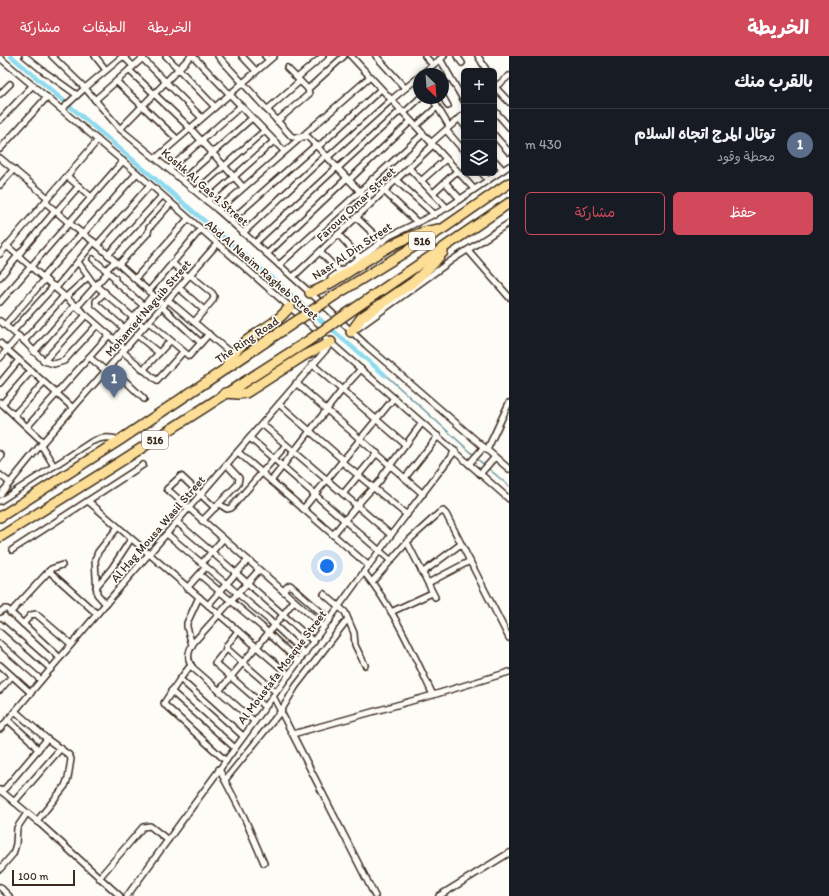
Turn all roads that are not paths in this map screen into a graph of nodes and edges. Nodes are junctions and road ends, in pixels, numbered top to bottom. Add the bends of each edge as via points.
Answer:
1 (25, 56) edge
2 (52, 56) edge
3 (95, 56) edge
4 (123, 56) edge
5 (166, 56) edge
6 (192, 56) edge
7 (218, 56) edge
8 (242, 56) edge
9 (265, 56) edge
10 (274, 56) edge
11 (323, 56) edge
12 (344, 56) edge
13 (351, 56) edge
14 (376, 56) edge
15 (425, 56) edge
16 (457, 56) edge
17 (478, 56) edge
18 (143, 57) edge
19 (0, 58) edge
20 (442, 58) edge
21 (269, 60) junction
22 (462, 63) dead end
23 (433, 65) junction
24 (132, 68) junction
25 (287, 68) dead end
26 (429, 68) edge
27 (486, 68) edge
28 (178, 69) junction
29 (106, 70) junction
30 (256, 71) junction
31 (509, 76) edge
32 (370, 77) junction
33 (450, 78) joint
34 (298, 80) junction
35 (117, 82) junction
36 (166, 82) junction
37 (413, 82) edge
38 (243, 83) junction
39 (10, 84) dead end
40 (497, 84) edge
41 (33, 85) junction
42 (497, 87) edge
43 (85, 88) junction
44 (405, 88) junction
45 (308, 89) junction
46 (381, 89) junction
47 (0, 94) edge
48 (154, 94) junction
49 (461, 94) edge
50 (229, 95) junction
51 (47, 97) junction
52 (76, 97) junction
53 (95, 100) junction
54 (391, 100) junction
55 (509, 102) edge
56 (413, 103) edge
57 (435, 104) edge
58 (143, 106) junction
59 (241, 106) junction
60 (214, 107) junction
61 (437, 107) junction
62 (64, 108) junction
63 (267, 110) junction
64 (402, 112) junction
65 (497, 113) edge
66 (202, 118) junction
67 (252, 118) junction
68 (459, 118) joint
69 (0, 120) edge
70 (461, 120) edge
71 (277, 121) junction
72 (411, 121) junction
73 (416, 126) junction
74 (509, 127) edge
75 (190, 128) junction
76 (447, 128) junction
77 (120, 129) junction
78 (264, 131) junction
79 (423, 134) junction
80 (300, 137) junction
81 (497, 138) edge
82 (177, 139) junction
83 (98, 140) junction
84 (201, 141) junction
85 (274, 141) junction
86 (432, 144) junction
87 (317, 146) junction
88 (461, 147) edge
89 (0, 149) edge
90 (284, 151) junction
91 (509, 152) edge
92 (212, 154) junction
93 (327, 156) junction
94 (0, 158) edge
95 (156, 158) junction
96 (446, 159) junction
97 (123, 161) junction
98 (497, 163) edge
99 (223, 166) junction
100 (509, 166) edge
101 (337, 168) junction
102 (409, 168) junction
103 (14, 169) junction
104 (169, 169) junction
105 (503, 170) junction
106 (457, 171) junction
107 (137, 173) junction
108 (67, 176) junction
109 (485, 176) edge
110 (233, 177) junction
111 (348, 179) junction
112 (372, 179) junction
113 (182, 180) junction
114 (396, 180) junction
115 (488, 180) junction
116 (421, 181) junction
117 (445, 182) junction
118 (509, 183) edge
119 (150, 184) junction
120 (0, 185) edge
121 (79, 186) junction
122 (243, 188) junction
123 (474, 189) junction
124 (196, 191) junction
125 (359, 191) junction
126 (384, 191) junction
127 (433, 193) junction
128 (162, 196) junction
129 (91, 197) junction
130 (460, 199) junction
131 (46, 200) junction
132 (207, 201) junction
133 (171, 203) junction
134 (371, 203) junction
135 (509, 204) edge
136 (447, 208) junction
137 (218, 210) junction
138 (56, 212) junction
139 (435, 214) junction
140 (356, 217) junction
141 (188, 218) junction
142 (230, 221) junction
143 (418, 222) junction
144 (68, 223) junction
145 (508, 225) edge
146 (444, 228) junction
147 (201, 229) junction
148 (243, 233) junction
149 (83, 234) junction
150 (338, 234) junction
151 (382, 242) junction
152 (255, 243) junction
153 (96, 244) junction
154 (217, 244) junction
155 (449, 244) junction
156 (7, 246) junction
157 (468, 250) junction
158 (1, 251) edge
159 (320, 252) junction
160 (267, 254) junction
161 (18, 255) junction
162 (108, 255) junction
163 (360, 258) junction
164 (93, 260) dead end
165 (78, 262) junction
166 (117, 263) junction
167 (172, 263) junction
168 (279, 265) junction
169 (31, 267) junction
170 (107, 271) junction
171 (340, 272) junction
172 (189, 276) junction
173 (0, 277) edge
174 (88, 277) junction
175 (293, 277) junction
176 (44, 278) junction
177 (135, 279) junction
178 (96, 285) junction
179 (55, 287) junction
180 (179, 288) junction
181 (148, 291) junction
182 (105, 292) junction
183 (153, 295) junction
184 (313, 295) junction
185 (65, 296) junction
186 (509, 297) edge
187 (168, 300) junction
188 (0, 302) edge
189 (76, 306) junction
190 (144, 306) junction
191 (163, 306) junction
192 (290, 307) junction
193 (204, 310) junction
194 (86, 315) junction
195 (134, 317) junction
196 (0, 320) edge
197 (149, 322) junction
198 (194, 322) junction
199 (5, 325) junction
200 (97, 325) junction
201 (144, 327) junction
202 (124, 328) junction
203 (13, 331) junction
204 (352, 332) junction
205 (209, 334) junction
206 (109, 335) junction
207 (137, 335) junction
208 (19, 336) junction
209 (114, 340) junction
210 (170, 340) junction
211 (24, 341) junction
212 (0, 343) edge
213 (201, 343) junction
214 (331, 343) junction
215 (7, 349) junction
216 (124, 350) junction
217 (227, 350) dead end
218 (34, 352) junction
219 (183, 352) junction
220 (159, 353) junction
221 (89, 357) junction
222 (0, 358) edge
223 (20, 360) junction
224 (44, 361) junction
225 (312, 364) junction
226 (110, 366) junction
227 (226, 368) junction
228 (361, 369) junction
229 (144, 370) junction
230 (31, 371) junction
231 (106, 371) junction
232 (0, 383) edge
233 (44, 383) junction
234 (296, 383) junction
235 (342, 390) junction
236 (225, 393) junction
237 (56, 394) junction
238 (394, 398) junction
239 (144, 399) dead end
240 (1, 403) edge
241 (509, 403) edge
242 (279, 404) junction
243 (73, 408) junction
244 (327, 410) junction
245 (14, 416) junction
246 (376, 419) junction
247 (422, 423) junction
248 (262, 424) junction
249 (27, 426) junction
250 (310, 431) junction
251 (438, 436) junction
252 (250, 438) junction
253 (361, 439) junction
254 (120, 440) junction
255 (42, 443) junction
256 (286, 445) junction
257 (406, 445) junction
258 (485, 448) junction
259 (238, 452) junction
260 (294, 452) junction
261 (455, 452) junction
262 (0, 454) edge
263 (377, 454) junction
264 (495, 457) junction
265 (0, 458) edge
266 (274, 459) junction
267 (343, 461) junction
268 (469, 464) junction
269 (143, 465) dead end
270 (227, 465) junction
271 (54, 466) junction
272 (282, 466) junction
273 (391, 466) junction
274 (509, 468) edge
275 (262, 473) junction
276 (0, 474) edge
277 (480, 474) junction
278 (359, 475) junction
279 (405, 478) junction
280 (326, 480) junction
281 (271, 481) junction
282 (10, 483) junction
283 (373, 487) junction
284 (343, 494) junction
285 (423, 494) junction
286 (0, 495) edge
287 (201, 495) junction
288 (315, 495) junction
289 (509, 500) edge
290 (0, 501) edge
291 (88, 501) junction
292 (217, 506) junction
293 (357, 506) junction
294 (189, 509) junction
295 (303, 510) junction
296 (407, 515) junction
297 (0, 517) edge
298 (202, 521) junction
299 (344, 521) junction
300 (177, 522) junction
301 (118, 527) junction
302 (167, 534) junction
303 (333, 535) junction
304 (0, 536) edge
305 (391, 536) junction
306 (131, 539) junction
307 (223, 539) junction
308 (406, 542) junction
309 (461, 544) junction
310 (12, 550) dead end
311 (212, 551) junction
312 (380, 551) junction
313 (149, 555) junction
314 (248, 560) junction
315 (390, 560) junction
316 (470, 561) junction
317 (202, 563) junction
318 (62, 565) dead end
319 (369, 566) junction
320 (206, 567) junction
321 (259, 570) junction
322 (49, 571) junction
323 (364, 572) junction
324 (236, 573) junction
325 (422, 573) junction
326 (200, 575) junction
327 (248, 582) junction
328 (372, 582) junction
329 (428, 583) junction
330 (227, 584) junction
331 (96, 587) junction
332 (187, 588) junction
333 (220, 591) junction
334 (283, 591) junction
335 (238, 594) junction
336 (324, 594) dead end
337 (199, 597) junction
338 (232, 601) junction
339 (294, 601) junction
340 (106, 604) junction
341 (208, 605) junction
342 (339, 607) junction
343 (0, 612) edge
344 (10, 612) junction
345 (391, 612) junction
346 (98, 614) junction
347 (219, 614) junction
348 (284, 614) junction
349 (330, 620) junction
350 (347, 620) junction
351 (0, 624) edge
352 (23, 624) junction
353 (274, 625) junction
354 (324, 627) junction
355 (238, 631) junction
356 (268, 633) junction
357 (509, 638) edge
358 (314, 642) junction
359 (0, 644) edge
360 (71, 644) junction
361 (192, 645) junction
362 (256, 647) junction
363 (226, 648) junction
364 (305, 654) junction
365 (60, 658) junction
366 (242, 662) junction
367 (299, 662) junction
368 (0, 665) edge
369 (191, 665) junction
370 (365, 666) dead end
371 (51, 669) junction
372 (509, 672) edge
373 (289, 675) junction
374 (12, 676) junction
375 (231, 678) junction
376 (180, 679) junction
377 (41, 680) junction
378 (0, 690) edge
379 (171, 691) junction
380 (219, 691) junction
381 (31, 693) junction
382 (275, 694) junction
383 (433, 695) junction
384 (265, 707) junction
385 (15, 711) junction
386 (281, 711) junction
387 (8, 720) junction
388 (254, 721) junction
389 (0, 729) edge
390 (293, 734) junction
391 (244, 736) junction
392 (47, 739) junction
393 (61, 748) junction
394 (235, 748) junction
395 (38, 750) junction
396 (226, 761) junction
397 (220, 769) junction
398 (225, 780) junction
399 (1, 791) edge
400 (14, 802) junction
401 (27, 813) junction
402 (37, 821) junction
403 (168, 840) junction
404 (509, 852) edge
405 (264, 863) dead end
406 (0, 869) edge
407 (99, 878) junction
408 (0, 887) edge
409 (8, 895) edge
410 (120, 896) edge
411 (128, 896) edge
412 (375, 896) edge
413 (439, 896) edge

1 - 52 street
2 - 43 street, Koshk Al Gas 1 Street
3 - 29 street
4 - 24 street
4 - 29 street
5 - 28 street
6 - 28 street
6 - 50 street
7 - 38 street
8 - 30 street
9 - 21 street
10 - 21 street
11 - 34 street
12 - 45 street
13 - 32 street
14 - 44 street
15 - 23 street
16 - 22 street
17 - 27 street
18 - 24 street
18 - 36 street
19 - 41 street, Abd Al Naeim Ragheb Street
20 - 23 street
20 - 33 street
21 - 30 street
23 - 26 street
24 - 35 street
24 - 48 street
25 - 34 street
28 - 36 street
28 - 60 street
29 - 43 street
30 - 38 street
31 - 40 street
32 - 46 street
32 - 80 street
33 - 49 street
34 - 45 street
34 - 63 street
35 - 53 street
35 - 58 street
36 - 48 street
36 - 66 street
37 - 44 street
38 - 50 street
38 - 63 street
39 - 47 street
41 - 51 street, Abd Al Naeim Ragheb Street
41 - 69 street
42 - 55 street
43 - 52 street
43 - 53 street, Koshk Al Gas 1 Street
44 - 54 street
45 - 71 street via 309,94
46 - 54 street
46 - 87 street
48 - 58 street
48 - 75 street
50 - 59 street
50 - 60 street
51 - 62 street, Abd Al Naeim Ragheb Street
51 - 89 street
52 - 62 street
53 - 77 street, Koshk Al Gas 1 Street
54 - 64 street
54 - 93 street
56 - 64 street
57 - 61 street
58 - 77 street
58 - 82 street
59 - 67 street
59 - 84 street
60 - 66 street
61 - 73 street
61 - 76 street
62 - 83 street, Abd Al Naeim Ragheb Street
63 - 71 street
64 - 72 street
64 - 101 street
65 - 74 street
66 - 75 street
67 - 78 street
67 - 92 street
68 - 70 street
68 - 76 street, Farouq Omar Street
71 - 80 street via 292,137
72 - 73 street
72 - 111 street
73 - 79 street
75 - 82 street
75 - 84 street
76 - 86 street, Farouq Omar Street
76 - 88 street
77 - 95 street, Koshk Al Gas 1 Street
78 - 85 street
78 - 99 street
79 - 86 street
79 - 112 street
80 - 87 street via 308,137
80 - 90 street
81 - 91 street
82 - 95 street
83 - 97 street, Abd Al Naeim Ragheb Street
83 - 108 street
84 - 92 street
84 - 104 street
85 - 90 street
85 - 110 street
86 - 96 street
86 - 102 street, Farouq Omar Street
87 - 93 street
87 - 142 street
90 - 122 street
92 - 99 street
92 - 113 street
93 - 101 street
93 - 148 street
94 - 103 street
95 - 104 street, Koshk Al Gas 1 Street
96 - 106 street
96 - 116 street
97 - 107 street, Abd Al Naeim Ragheb Street
97 - 129 street
98 - 105 street
99 - 110 street
99 - 124 street
100 - 105 street, Nasr Al Din Street
101 - 111 street
101 - 152 street
102 - 114 street, Farouq Omar Street
102 - 116 street
103 - 120 street
103 - 131 street
104 - 113 street, Koshk Al Gas 1 Street
105 - 115 street, Nasr Al Din Street
106 - 117 street
106 - 123 street
107 - 119 street, Abd Al Naeim Ragheb Street
107 - 149 street
108 - 121 street
108 - 131 street
109 - 115 street
110 - 122 street
110 - 132 street
111 - 125 street
111 - 160 street
112 - 125 street
112 - 126 street
113 - 124 street, Koshk Al Gas 1 Street
114 - 126 street, Farouq Omar Street
114 - 139 street
115 - 123 street, Nasr Al Din Street
116 - 127 street
117 - 127 street
117 - 130 street
118 - 146 highway, The Ring Road / 516
119 - 128 street, Abd Al Naeim Ragheb Street
119 - 153 street
121 - 129 street
121 - 138 street
122 - 137 street
123 - 130 street, Nasr Al Din Street
124 - 132 street, Koshk Al Gas 1 Street
125 - 134 street
125 - 168 street
126 - 134 street, Farouq Omar Street
126 - 143 street
127 - 136 street
128 - 133 street, Abd Al Naeim Ragheb Street
128 - 162 street
129 - 144 street
130 - 136 street, Nasr Al Din Street
131 - 138 street
131 - 156 street
132 - 137 street, Koshk Al Gas 1 Street
133 - 141 street, Abd Al Naeim Ragheb Street
133 - 166 street via 149,228 148,233
134 - 140 street, Farouq Omar Street
135 - 155 highway, 516
136 - 139 street, Nasr Al Din Street
137 - 142 street, Koshk Al Gas 1 Street
138 - 144 street
138 - 161 street
139 - 143 street, Nasr Al Din Street
140 - 150 street, Farouq Omar Street
140 - 151 street
141 - 147 street, Abd Al Naeim Ragheb Street
141 - 177 street
142 - 148 street, Koshk Al Gas 1 Street
143 - 151 street, Nasr Al Din Street
144 - 149 street
144 - 169 street
145 - 157 street
146 - 184 highway via 420,233 398,242
146 - 227 highway, The Ring Road / 516, bridge via 334,296
147 - 154 street, Abd Al Naeim Ragheb Street
147 - 167 street
148 - 152 street, Koshk Al Gas 1 Street
149 - 153 street
149 - 176 street
150 - 159 street, Farouq Omar Street
150 - 163 street
151 - 163 street, Nasr Al Din Street
152 - 160 street, Koshk Al Gas 1 Street
153 - 162 street
153 - 165 street
154 - 172 street, Mohamed Naguib Street
154 - 192 street, Abd Al Naeim Ragheb Street
155 - 204 highway via 422,274 362,318
155 - 236 highway, 516, bridge via 308,341
156 - 158 street
156 - 161 street
157 - 186 street
157 - 204 street
159 - 171 street
159 - 175 street, Farouq Omar Street
160 - 168 street, Koshk Al Gas 1 Street
161 - 169 street
161 - 173 street
162 - 166 street
163 - 171 street, Nasr Al Din Street
164 - 170 street
165 - 174 street
165 - 179 street
166 - 170 street
166 - 177 street
167 - 172 street
167 - 181 street
168 - 175 street, Koshk Al Gas 1 Street
169 - 176 street
169 - 188 street
170 - 178 street
170 - 190 street
171 - 184 street, Nasr Al Din Street
172 - 180 street, Mohamed Naguib Street
172 - 193 street via 214,296
174 - 178 street
174 - 185 street
175 - 184 street, Koshk Al Gas 1 Street
176 - 179 street
176 - 199 street
177 - 181 street
178 - 182 street
178 - 189 street
179 - 185 street
179 - 203 street
180 - 187 street, Mohamed Naguib Street
180 - 193 street
181 - 183 street
182 - 195 street
182 - 202 street via 96,304
183 - 190 street
183 - 191 street
184 - 204 street, Koshk Al Gas 1 Street
185 - 189 street
185 - 211 street
187 - 191 street, Mohamed Naguib Street
187 - 198 street
189 - 194 street
189 - 218 street
190 - 195 street
191 - 197 street, Mohamed Naguib Street
191 - 213 street
192 - 214 street, Abd Al Naeim Ragheb Street
192 - 227 highway via 274,322 239,346
193 - 198 street
194 - 200 street
194 - 224 street
195 - 201 street
195 - 202 street
196 - 199 street
197 - 201 street, Mohamed Naguib Street
197 - 210 street
198 - 205 street
199 - 203 street
200 - 206 street
200 - 224 street via 64,361 54,364
201 - 207 street, Mohamed Naguib Street
202 - 209 street
203 - 208 street
204 - 258 street
205 - 213 street
205 - 217 street
206 - 209 street
206 - 221 street
207 - 216 street, Mohamed Naguib Street
207 - 220 street
208 - 211 street
208 - 215 street
209 - 216 street
210 - 219 street
210 - 220 street
211 - 218 street
212 - 215 street
213 - 219 street via 190,356
214 - 225 street, Al Hag Mousa Wasil Street
214 - 228 street, Abd Al Naeim Ragheb Street
214 - 236 highway via 246,393
215 - 222 street
215 - 223 street
216 - 226 street, Mohamed Naguib Street
216 - 229 street
218 - 224 street
219 - 229 street via 157,381
220 - 229 street
221 - 231 street
221 - 237 street
223 - 230 street
223 - 232 street
225 - 234 street, Al Hag Mousa Wasil Street
225 - 235 street
226 - 231 street, Mohamed Naguib Street
226 - 239 street
227 - 254 highway, The Ring Road / 516
228 - 235 street
228 - 238 street, Abd Al Naeim Ragheb Street
230 - 233 street
230 - 240 street
231 - 243 street, Mohamed Naguib Street
233 - 237 street
233 - 245 street
234 - 242 street, Al Hag Mousa Wasil Street
234 - 244 street
235 - 244 street
235 - 246 street
236 - 304 highway, 516
237 - 243 street
237 - 249 street
238 - 246 street
238 - 247 street, Abd Al Naeim Ragheb Street
240 - 245 street
241 - 258 street
242 - 248 street, Al Hag Mousa Wasil Street
242 - 250 street
243 - 255 street, Mohamed Naguib Street
244 - 250 street
244 - 253 street
245 - 249 street
246 - 253 street
246 - 257 street
247 - 251 street, Abd Al Naeim Ragheb Street
247 - 257 street
248 - 252 street, Al Hag Mousa Wasil Street
248 - 256 street
249 - 255 street
250 - 260 street
250 - 267 street
251 - 261 street, Abd Al Naeim Ragheb Street
251 - 279 street
252 - 259 street, Al Hag Mousa Wasil Street
252 - 266 street
253 - 263 street
253 - 267 street
254 - 271 street via 108,437 96,440
254 - 297 highway, The Ring Road / 516
255 - 271 street
255 - 282 street, Mohamed Naguib Street
256 - 260 street
256 - 266 street
257 - 273 street
258 - 264 street
258 - 268 street
259 - 270 street, Al Hag Mousa Wasil Street
259 - 275 street
260 - 272 street
260 - 280 street
261 - 268 street, Abd Al Naeim Ragheb Street
261 - 285 street, Al Moustafa Mosque Street
262 - 265 street
263 - 273 street
263 - 278 street
264 - 274 street
264 - 277 street
266 - 272 street
266 - 275 street
267 - 278 street
267 - 280 street
268 - 277 street, Abd Al Naeim Ragheb Street
269 - 291 street
270 - 287 street, Al Hag Mousa Wasil Street
270 - 292 street via 239,481
271 - 290 street
272 - 281 street
272 - 288 street
273 - 279 street
273 - 283 street via 381,481
275 - 281 street
275 - 292 street via 230,509
276 - 282 street
277 - 289 street, Abd Al Naeim Ragheb Street
278 - 283 street
278 - 284 street
279 - 285 street
280 - 284 street
280 - 288 street
281 - 295 street
282 - 286 street, Mohamed Naguib Street
283 - 293 street
283 - 296 street
284 - 293 street
285 - 296 street, Al Moustafa Mosque Street
287 - 292 street
287 - 294 street, Al Hag Mousa Wasil Street
287 - 294 street via 181,476 167,489
288 - 295 street
288 - 299 street
291 - 301 street
291 - 310 street
292 - 298 street
293 - 299 street
293 - 305 street
294 - 298 street
294 - 300 street, Al Hag Mousa Wasil Street
295 - 303 street
296 - 305 street, Al Moustafa Mosque Street
298 - 307 street
299 - 303 street
299 - 312 street
300 - 302 street, Al Hag Mousa Wasil Street
300 - 311 street
301 - 306 street
301 - 331 street via 96,555
302 - 313 street, Al Hag Mousa Wasil Street
302 - 317 street
303 - 319 street
305 - 312 street, Al Moustafa Mosque Street
306 - 313 street
306 - 331 street
307 - 311 street
307 - 314 street
308 - 309 street via 443,511
308 - 315 street
308 - 325 street
309 - 316 street
309 - 325 street
311 - 317 street
311 - 324 street
312 - 315 street
312 - 319 street, Al Moustafa Mosque Street
313 - 332 street
313 - 340 street, Al Hag Mousa Wasil Street
314 - 321 street
314 - 324 street
315 - 328 street
316 - 329 street
316 - 357 street
317 - 320 street
318 - 322 street
319 - 323 street, Al Moustafa Mosque Street
320 - 326 street
320 - 330 street
321 - 327 street
321 - 334 street
322 - 344 street
322 - 346 street
323 - 328 street
323 - 342 street, Al Moustafa Mosque Street
324 - 327 street
324 - 330 street
325 - 329 street
326 - 332 street
326 - 333 street
327 - 335 street
327 - 348 street
328 - 345 street
329 - 345 street via 434,595
330 - 333 street
330 - 335 street
331 - 340 street via 97,594
332 - 337 street
333 - 338 street
333 - 341 street
334 - 339 street
334 - 349 street via 290,585
335 - 338 street
335 - 353 street
336 - 342 street
337 - 341 street
337 - 361 street via 186,623
338 - 347 street
338 - 356 street
339 - 348 street
339 - 354 street
340 - 346 street, Al Hag Mousa Wasil Street
341 - 347 street
342 - 349 street, Al Moustafa Mosque Street
342 - 350 street via 345,612
343 - 344 street via 7,609
344 - 352 street
345 - 383 street via 407,639
346 - 360 street, Al Hag Mousa Wasil Street
347 - 355 street
347 - 361 street
348 - 353 street
348 - 358 street
349 - 354 street, Al Moustafa Mosque Street
350 - 370 street
350 - 386 street via 296,686
351 - 371 street
352 - 360 street via 31,615 36,614
352 - 365 street
353 - 356 street
353 - 364 street
354 - 358 street, Al Moustafa Mosque Street
355 - 362 street
355 - 363 street
356 - 362 street
356 - 367 street
358 - 364 street, Al Moustafa Mosque Street
359 - 377 street
360 - 365 street, Al Hag Mousa Wasil Street
361 - 369 street via 188,657
362 - 366 street
362 - 373 street
363 - 366 street
363 - 375 street via 215,663
364 - 367 street, Al Moustafa Mosque Street
365 - 371 street, Al Hag Mousa Wasil Street
366 - 375 street
366 - 382 street
367 - 373 street, Al Moustafa Mosque Street
368 - 374 street
369 - 376 street
369 - 380 street
371 - 377 street, Al Hag Mousa Wasil Street
372 - 383 street
373 - 382 street, Al Moustafa Mosque Street
374 - 378 street
374 - 381 street
375 - 380 street
375 - 384 street
376 - 379 street
376 - 391 street
377 - 381 street, Al Hag Mousa Wasil Street
379 - 394 street
379 - 396 street via 164,703 165,706
380 - 388 street
381 - 385 street, Al Hag Mousa Wasil Street
382 - 384 street, Al Moustafa Mosque Street
382 - 386 street
383 - 390 street
384 - 388 street, Al Moustafa Mosque Street
385 - 387 street, Al Hag Mousa Wasil Street
385 - 392 street
386 - 390 street
386 - 398 street
387 - 389 street, Al Hag Mousa Wasil Street
387 - 395 street
388 - 391 street, Al Moustafa Mosque Street
390 - 412 street
391 - 394 street, Al Moustafa Mosque Street
392 - 393 street
392 - 395 street
393 - 400 street
393 - 402 street via 71,759 67,782
394 - 396 street, Al Moustafa Mosque Street
395 - 399 street
396 - 397 street, Al Moustafa Mosque Street
397 - 398 street
397 - 403 street, Al Moustafa Mosque Street
398 - 405 street
399 - 400 street
400 - 401 street
401 - 402 street
401 - 406 street via 17,828 13,854
402 - 407 street
403 - 407 street via 150,826 143,827
403 - 411 street, Al Moustafa Mosque Street
404 - 413 street
407 - 410 street
408 - 409 street

